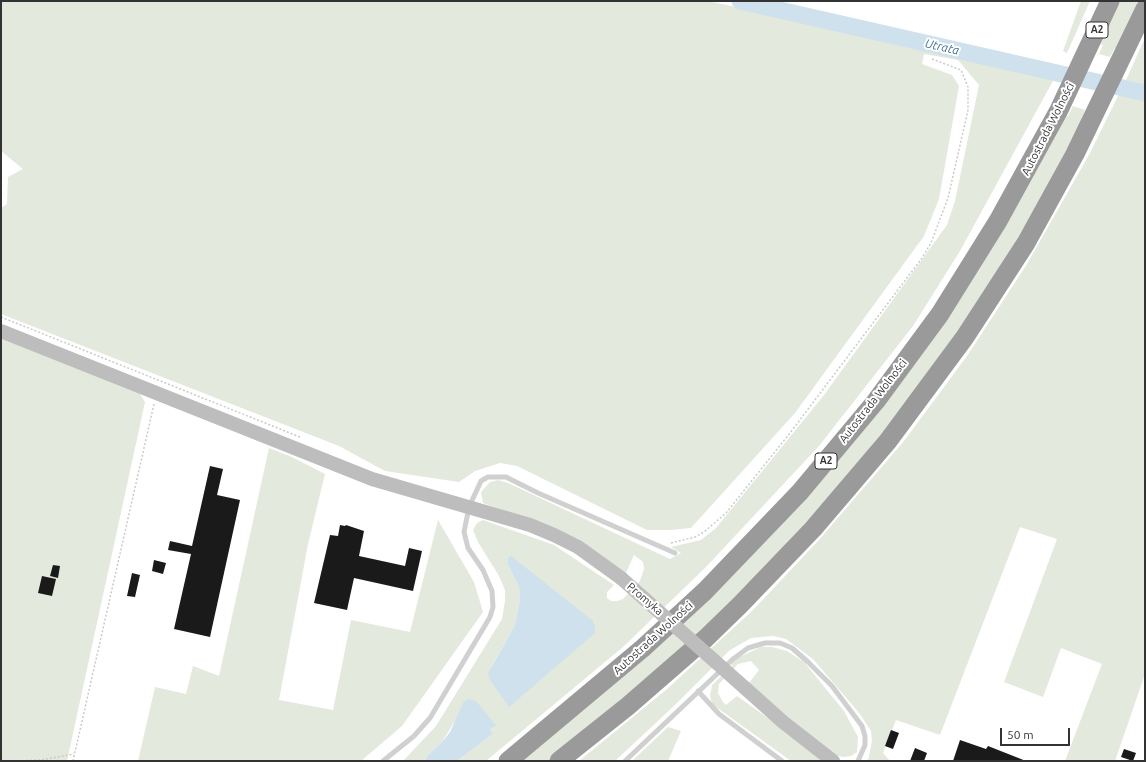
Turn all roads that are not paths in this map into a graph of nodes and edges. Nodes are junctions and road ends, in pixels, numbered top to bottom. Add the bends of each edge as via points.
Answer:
1 (1110, 1) edge
2 (1145, 8) edge
3 (1, 331) edge
4 (469, 507) junction
5 (675, 553) dead end
6 (698, 692) junction
7 (383, 761) edge
8 (508, 761) edge
9 (559, 761) edge
10 (625, 761) edge
11 (782, 761) edge
12 (833, 761) edge
13 (858, 761) edge

1 - 8 highway, Autostrada Wolności / A2 via 1066,95 1016,191 972,266 876,401 800,492 726,570 643,648
2 - 9 highway via 1100,104 1043,212 985,307 938,375 856,480 778,567 705,639 628,706
3 - 4 street, Promyka via 372,479
4 - 5 lane via 481,481 488,477 506,477
4 - 7 lane via 464,527 465,538 492,591 493,608 490,617 430,718 414,736
4 - 12 street, Promyka, bridge via 554,534 601,562 783,722
6 - 10 lane
6 - 11 lane via 719,714
6 - 13 lane via 748,648 765,643 780,643 792,648 832,686 862,726 865,745

